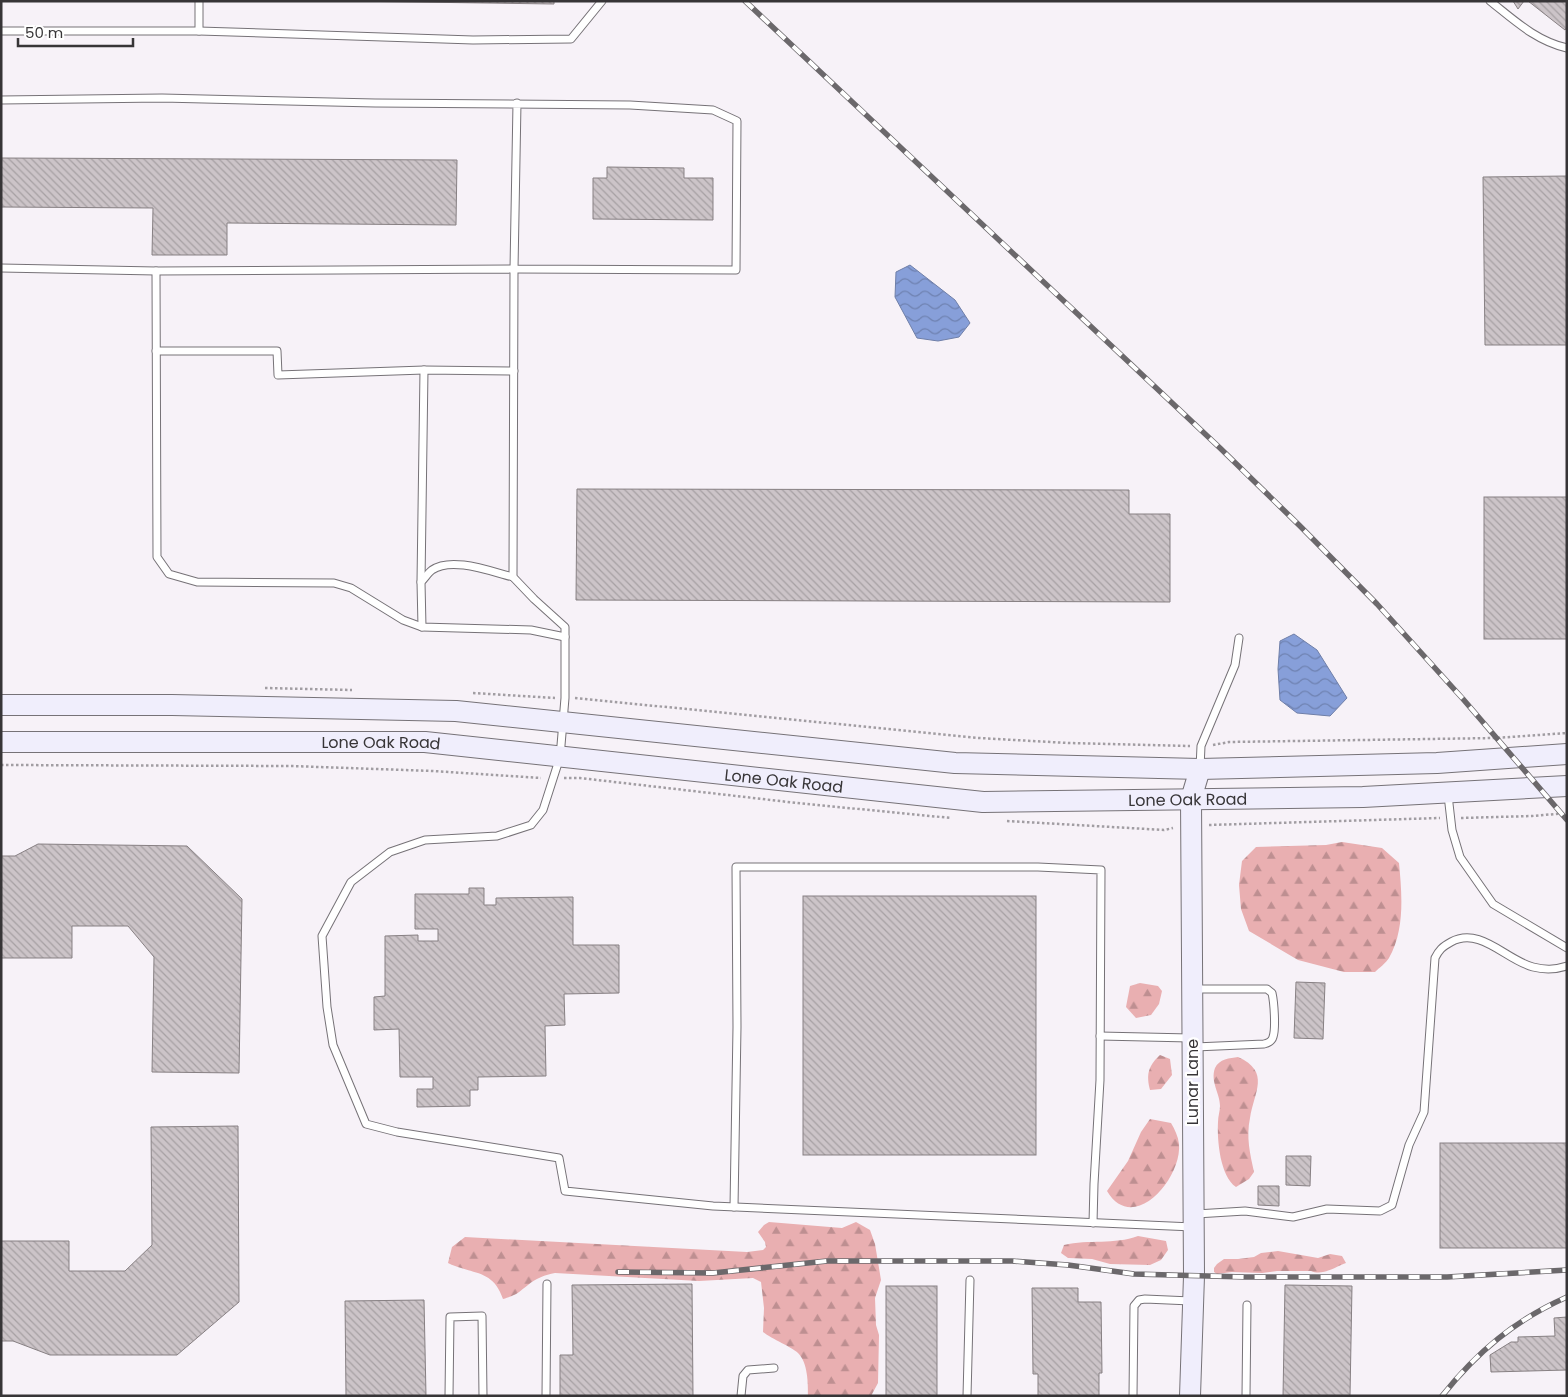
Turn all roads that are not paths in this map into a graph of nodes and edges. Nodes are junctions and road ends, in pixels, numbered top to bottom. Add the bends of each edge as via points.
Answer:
1 (199, 1) edge
2 (602, 1) edge
3 (1490, 1) edge
4 (1, 31) edge
5 (199, 31) junction
6 (1567, 48) edge
7 (1, 100) edge
8 (517, 103) junction
9 (1, 268) edge
10 (514, 269) junction
11 (156, 271) junction
12 (156, 351) junction
13 (424, 370) junction
14 (514, 371) junction
15 (513, 577) junction
16 (421, 582) junction
17 (422, 627) junction
18 (565, 636) junction
19 (1239, 638) dead end
20 (1, 705) edge
21 (564, 722) junction
22 (1, 742) edge
23 (1567, 754) edge
24 (560, 757) junction
25 (1200, 769) junction
26 (1567, 786) edge
27 (1448, 794) junction
28 (1191, 799) junction
29 (1567, 948) edge
30 (1567, 966) edge
31 (1192, 989) junction
32 (1100, 1036) junction
33 (1192, 1042) junction
34 (734, 1207) junction
35 (1193, 1221) junction
36 (1093, 1223) junction
37 (970, 1280) dead end
38 (547, 1284) dead end
39 (1193, 1301) junction
40 (1247, 1305) dead end
41 (774, 1368) dead end
42 (449, 1396) edge
43 (483, 1396) edge
44 (546, 1396) edge
45 (741, 1396) edge
46 (968, 1396) edge
47 (1133, 1396) edge
48 (1190, 1396) edge
49 (1246, 1396) edge

1 - 5 lane
2 - 5 lane via 571,39 473,40
3 - 6 lane via 1530,34
4 - 5 lane
7 - 8 lane via 162,98
8 - 10 lane
8 - 10 lane via 713,110 737,121 736,270
9 - 11 lane
10 - 11 lane
10 - 14 lane
11 - 12 lane
12 - 13 lane via 277,352 278,375
12 - 17 lane via 157,557 169,574 197,582 334,583 351,588 403,620
13 - 14 lane
13 - 16 lane
14 - 15 lane
15 - 16 lane via 466,565 446,564 432,570
15 - 18 lane via 564,627
16 - 17 lane
17 - 18 lane via 531,630
18 - 21 lane
19 - 25 lane via 1235,665 1201,746
20 - 21 main road, Lone Oak Road via 456,711
21 - 24 lane
21 - 25 main road, Lone Oak Road via 955,763
22 - 24 main road, Lone Oak Road via 425,742
23 - 25 main road, Lone Oak Road via 1436,763
24 - 28 main road, Lone Oak Road via 983,802
24 - 34 lane via 543,810 531,824 497,836 425,840 390,852 351,882 322,936 333,1046 366,1124 397,1132 559,1158 565,1191
25 - 28 main road, Lunar Lane
26 - 27 main road, Lone Oak Road
27 - 28 main road, Lone Oak Road
27 - 29 lane via 1452,830 1460,857 1493,904
28 - 31 main road, Lunar Lane
30 - 35 lane via 1553,970 1531,966 1476,938 1457,938 1440,948 1434,958 1424,1112 1409,1145 1392,1205 1380,1211 1327,1209 1293,1217 1245,1211
31 - 33 main road, Lunar Lane
31 - 33 lane via 1267,989 1274,998 1274,1032 1269,1042
32 - 33 lane
32 - 34 lane via 1102,870 1038,867 736,868
32 - 36 lane
33 - 35 main road, Lunar Lane
34 - 36 lane
35 - 36 lane
35 - 39 main road, Lunar Lane
37 - 46 lane
38 - 44 lane
39 - 47 lane via 1146,1299 1138,1300 1134,1306
39 - 48 main road, Lunar Lane
40 - 49 lane
41 - 45 lane via 748,1370 743,1376
42 - 43 lane via 450,1317 482,1316

